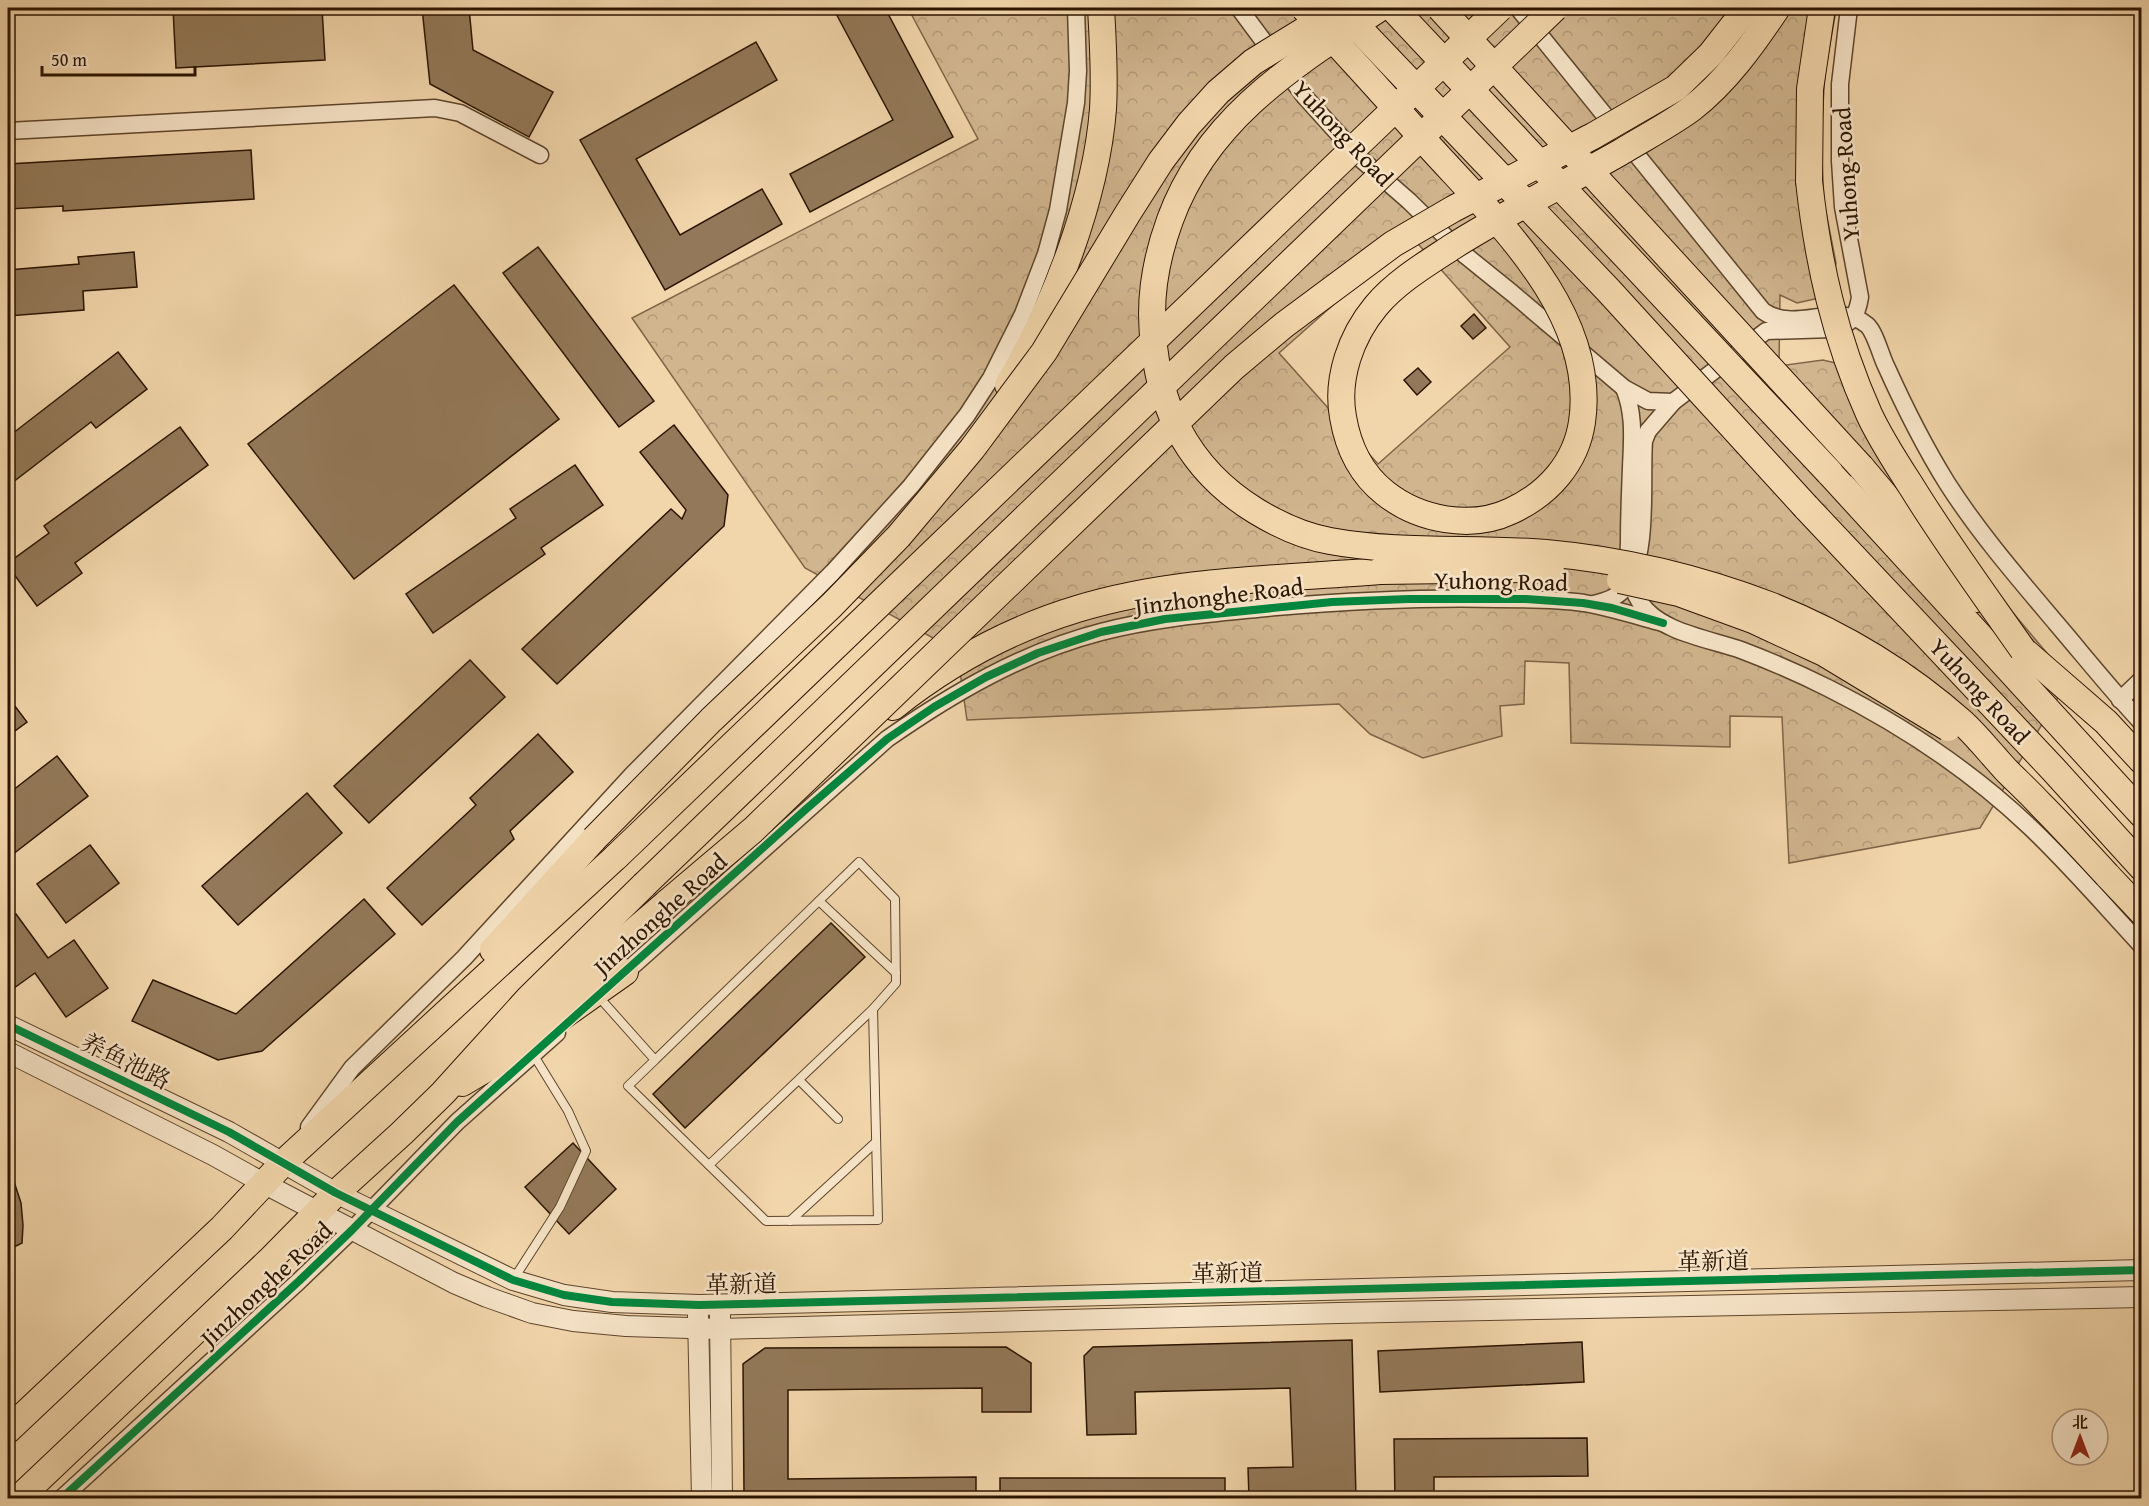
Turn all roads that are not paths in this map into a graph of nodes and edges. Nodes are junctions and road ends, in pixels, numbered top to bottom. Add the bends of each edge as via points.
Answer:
1 (1076, 8) edge
2 (1101, 8) edge
3 (1239, 8) edge
4 (1304, 8) edge
5 (1340, 8) edge
6 (1380, 8) edge
7 (1393, 8) edge
8 (1440, 8) edge
9 (1500, 8) edge
10 (1518, 8) edge
11 (1554, 8) edge
12 (1747, 8) edge
13 (1777, 8) edge
14 (1822, 8) edge
15 (1849, 8) edge
16 (8, 131) edge
17 (540, 155) dead end
18 (1756, 304) junction
19 (1862, 322) junction
20 (1756, 337) junction
21 (1624, 388) junction
22 (1672, 402) junction
23 (972, 449) junction
24 (1631, 578) junction
25 (1408, 599) joint
26 (1591, 605) junction
27 (1663, 623) junction
28 (2023, 650) junction
29 (2142, 679) edge
30 (2120, 700) junction
31 (2142, 723) edge
32 (831, 755) junction
33 (2142, 761) edge
34 (2007, 771) junction
35 (2142, 814) edge
36 (2142, 867) edge
37 (819, 901) junction
38 (2142, 912) edge
39 (2142, 946) edge
40 (626, 972) junction
41 (896, 973) junction
42 (598, 996) junction
43 (873, 1008) junction
44 (8, 1025) edge
45 (8, 1052) edge
46 (533, 1054) junction
47 (655, 1060) junction
48 (378, 1076) junction
49 (799, 1080) junction
50 (443, 1093) junction
51 (838, 1119) dead end
52 (191, 1120) dead end
53 (229, 1132) junction
54 (876, 1142) junction
55 (178, 1148) dead end
56 (213, 1155) junction
57 (283, 1163) junction
58 (709, 1165) junction
59 (265, 1184) junction
60 (336, 1193) junction
61 (371, 1211) junction
62 (318, 1212) junction
63 (790, 1221) junction
64 (352, 1230) junction
65 (2142, 1270) edge
66 (513, 1280) junction
67 (2142, 1297) edge
68 (720, 1304) junction
69 (699, 1305) junction
70 (698, 1328) junction
71 (720, 1329) junction
72 (8, 1430) edge
73 (19, 1498) edge
74 (62, 1498) edge
75 (702, 1498) edge
76 (722, 1498) edge

1 - 57 street via 1076,103 1058,210 1023,314 991,378 967,415 911,486 833,572 633,774 464,958 352,1068
2 - 23 main road, bridge via 1103,110 1087,199 1032,344
3 - 21 street, Yuhong Road via 1305,97 1362,160 1460,251
4 - 13 main road, bridge via 1375,85 1467,187 1474,196 1490,213 1497,222 1505,230 1566,322 1582,369 1585,393 1574,452 1545,492 1527,504 1484,520 1421,513 1401,503 1372,480 1353,454 1346,436 1341,389 1352,345 1362,326 1383,300 1440,255 1480,230 1490,224 1500,218 1670,124 1693,107 1744,55
5 - 23 main road, bridge via 1254,62 1218,92 1189,124 1161,161 1044,352
5 - 36 highway, Yuhong Road, bridge via 1609,291
6 - 34 main road, bridge via 1261,91 1204,152 1174,208 1158,262 1152,328 1164,398 1196,458 1238,499 1296,532 1326,541 1585,558 1691,578 1775,608 1865,651 1914,683 1964,724
7 - 35 highway, Yuhong Road, bridge via 1829,472
8 - 28 main road, bridge via 1861,466
9 - 48 main road, bridge via 617,856
10 - 18 street
11 - 50 main road, Jinzhonghe Road, bridge via 644,885 529,998
12 - 32 main road, bridge via 1711,54 1676,87 1393,244 1284,324 1234,367
14 - 28 main road, bridge via 1810,89 1809,182 1817,244 1834,321 1857,385 1885,445
15 - 19 street, Yuhong Road via 1840,84 1840,160 1843,207
16 - 17 street via 435,108 460,113
18 - 19 street via 1782,319 1843,315
18 - 20 street via 1760,328
19 - 20 street, Yuhong Road via 1833,329 1766,331
19 - 30 street, Yuhong Road via 1923,441 1966,511
20 - 22 street, Yuhong Road
21 - 22 street, Yuhong Road via 1648,401
21 - 24 street, Yuhong Road via 1633,418 1628,565
22 - 24 street, Yuhong Road via 1644,441 1641,537 1638,564
23 - 48 main road, bridge via 899,536 594,839
24 - 26 street, Yuhong Road via 1622,591
24 - 27 street, Yuhong Road via 1640,602
25 - 26 street, Yuhong Road via 1526,599
25 - 40 street, Jinzhonghe Road via 1332,602 1165,619 1101,632 1038,653 986,677 887,739
26 - 27 street, Yuhong Road
27 - 39 street, Yuhong Road via 1794,672 1908,733 2029,826
28 - 33 main road via 2106,722
29 - 30 street
30 - 31 street, Yuhong Road
32 - 34 main road, bridge via 939,674 988,645 1076,609 1207,584 1380,571 1532,569 1601,576 1679,593 1753,620 1824,653 1894,694
32 - 50 main road, bridge via 753,830
34 - 38 main road, bridge
37 - 41 lane
37 - 41 lane via 859,862 895,899
37 - 47 lane
40 - 42 street, Jinzhonghe Road
40 - 50 main road via 484,1070
41 - 43 lane via 896,984
42 - 46 street, Jinzhonghe Road
42 - 47 lane
43 - 49 lane
43 - 54 lane
44 - 53 street, 养鱼池路
45 - 56 street, 养鱼池路
46 - 61 street, Jinzhonghe Road via 457,1122
46 - 66 lane via 568,1111 586,1151 560,1207
47 - 58 lane via 628,1086
48 - 57 main road
49 - 51 lane
49 - 58 lane
50 - 60 main road, Jinzhonghe Road
52 - 53 street, 养鱼池路
53 - 57 street, 养鱼池路
54 - 63 lane
54 - 63 lane via 878,1220
55 - 56 street, 养鱼池路
56 - 59 street, 养鱼池路
57 - 59 main road
57 - 60 street, 养鱼池路
58 - 63 lane via 766,1221
59 - 62 street, 革新道
59 - 72 main road
60 - 61 street, 革新道
60 - 62 main road, Jinzhonghe Road
61 - 64 street, Jinzhonghe Road
61 - 66 street, 革新道
62 - 64 street, 革新道
62 - 73 main road, Jinzhonghe Road
64 - 70 street, 革新道 via 454,1283 532,1313 584,1322
64 - 74 street, Jinzhonghe Road
65 - 68 street, 革新道
66 - 69 street, 革新道 via 564,1295 612,1302
67 - 71 street, 革新道
68 - 69 street, 革新道
68 - 71 street
69 - 70 street
70 - 71 street, 革新道
70 - 75 street
71 - 76 street

